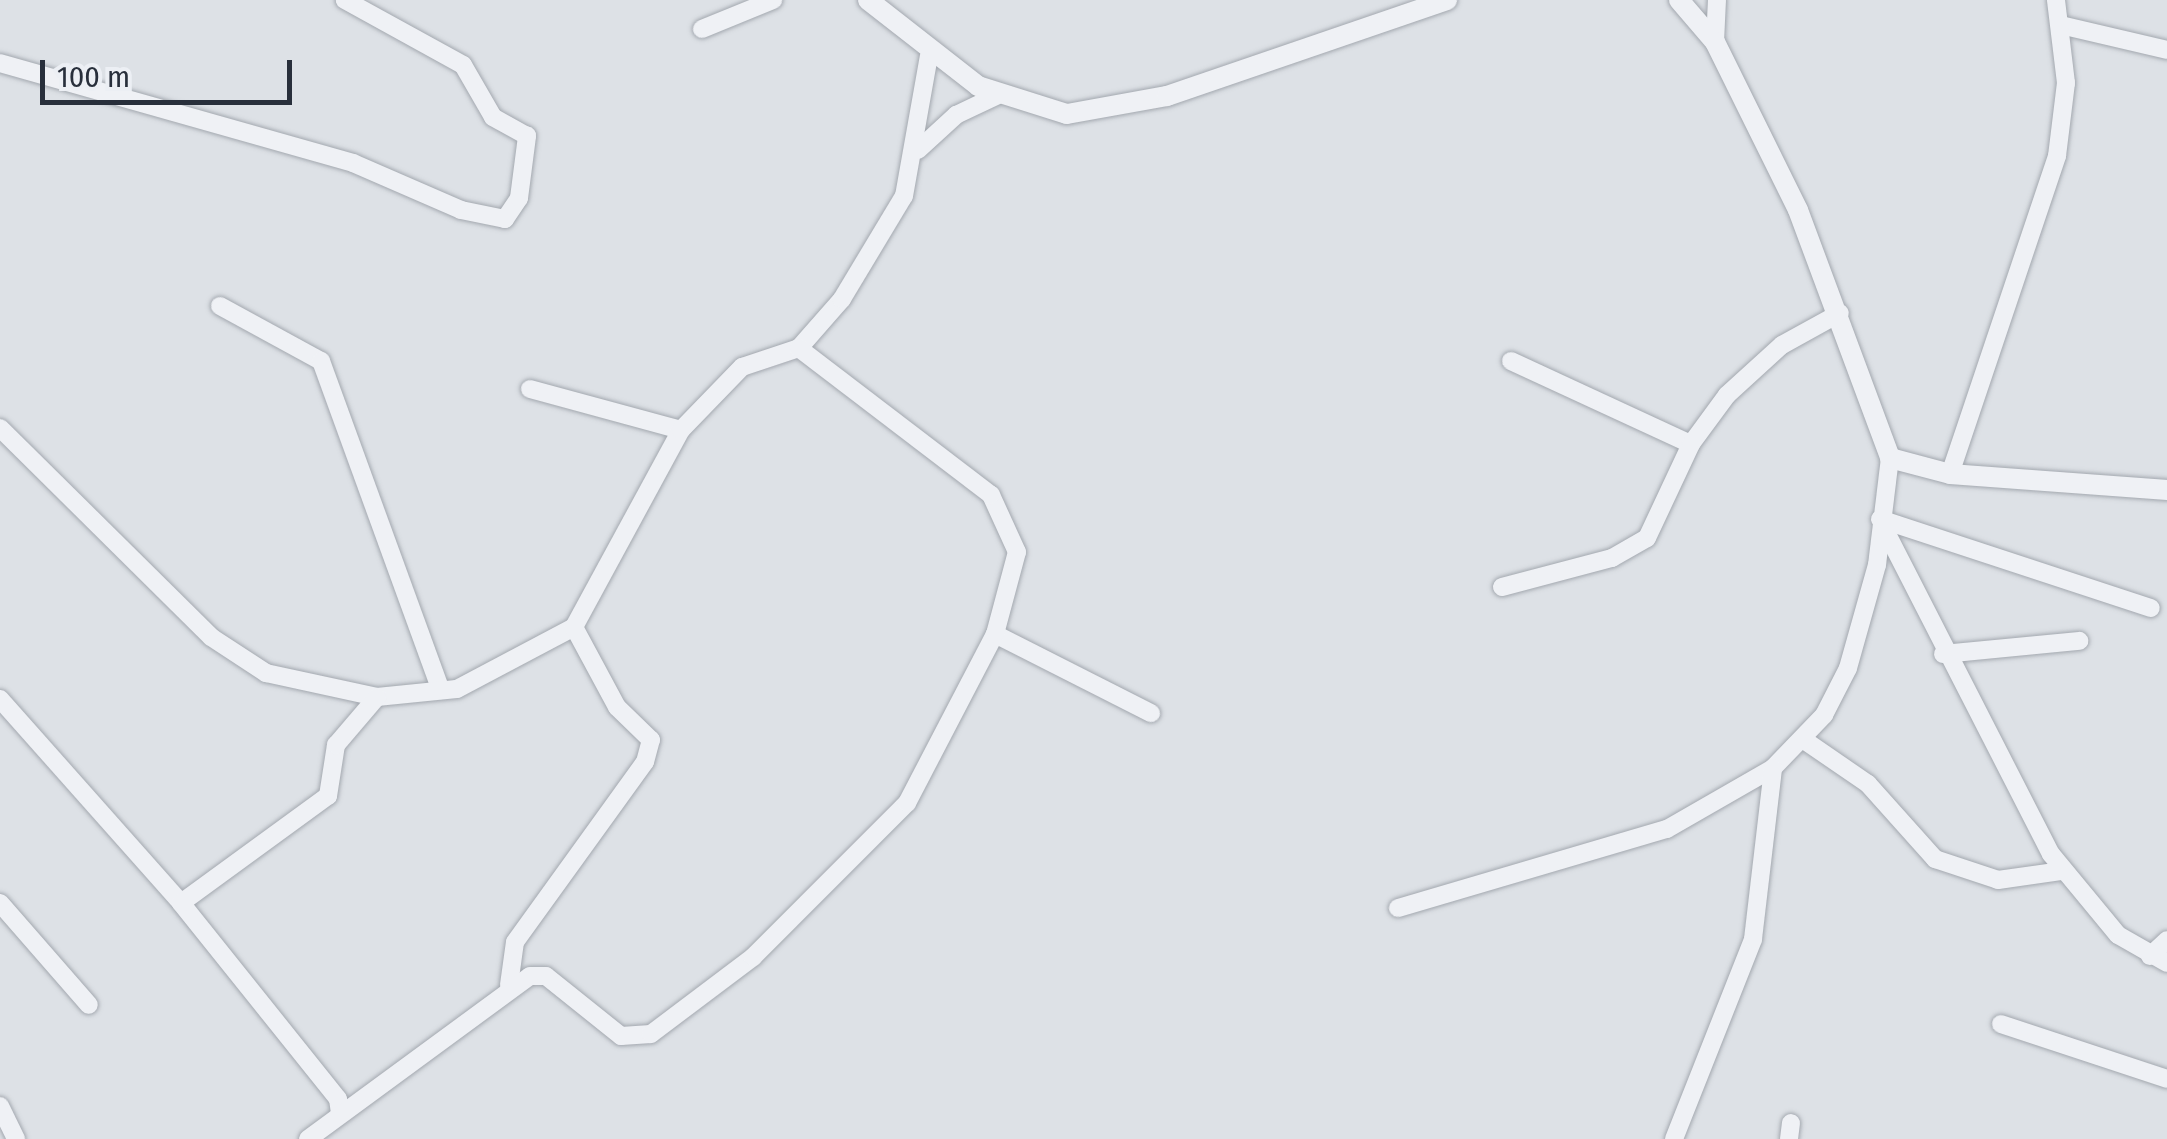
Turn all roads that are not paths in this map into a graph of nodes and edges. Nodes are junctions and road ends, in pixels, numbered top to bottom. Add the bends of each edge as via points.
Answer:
1 (345, 0) edge
2 (773, 0) edge
3 (868, 0) edge
4 (1447, 0) edge
5 (1679, 0) edge
6 (1717, 0) edge
7 (2056, 0) edge
8 (2065, 26) junction
9 (702, 29) dead end
10 (1715, 42) junction
11 (2167, 50) edge
12 (929, 56) junction
13 (0, 62) edge
14 (998, 95) junction
15 (917, 150) junction
16 (220, 306) dead end
17 (1840, 312) junction
18 (799, 348) junction
19 (1511, 361) dead end
20 (530, 390) dead end
21 (0, 428) edge
22 (681, 430) junction
23 (1691, 444) junction
24 (1890, 458) junction
25 (1950, 474) junction
26 (2167, 490) edge
27 (1880, 519) junction
28 (1502, 588) dead end
29 (2150, 608) dead end
30 (574, 627) junction
31 (995, 634) junction
32 (2079, 641) dead end
33 (1943, 654) junction
34 (441, 690) junction
35 (377, 697) junction
36 (0, 699) edge
37 (1151, 713) dead end
38 (1804, 740) junction
39 (1773, 768) junction
40 (2062, 870) junction
41 (0, 903) edge
42 (181, 903) junction
43 (1398, 908) dead end
44 (2167, 940) edge
45 (2158, 960) edge
46 (509, 985) junction
47 (89, 1005) dead end
48 (2001, 1024) dead end
49 (2167, 1079) edge
50 (0, 1106) edge
51 (340, 1114) junction
52 (16, 1139) edge
53 (308, 1139) edge
54 (1674, 1139) edge

1 - 13 street via 464,65 492,116 527,136 519,198 505,218 461,210 353,163
2 - 9 street
3 - 12 street
4 - 14 street via 1118,109 1056,113
5 - 10 street
6 - 10 street
7 - 8 street
8 - 11 street
8 - 25 street via 2066,83 2046,199
10 - 17 street
12 - 14 street
12 - 15 street
14 - 15 street via 956,115
15 - 18 street via 878,246
16 - 34 street via 321,362
17 - 23 street via 1754,368
17 - 24 street
18 - 22 street via 742,367
18 - 31 street via 991,495 1017,552
19 - 23 street
20 - 22 street
21 - 35 street via 211,638 302,686
22 - 30 street
23 - 28 street via 1646,538 1612,558
24 - 25 street
24 - 27 street
25 - 26 street
27 - 29 street
27 - 33 street
27 - 38 street via 1848,668
30 - 34 street via 525,661
30 - 46 street via 617,706 651,740 645,762 515,942
31 - 37 street
31 - 46 street via 880,837 685,1011 651,1034 620,1036 546,976
32 - 33 street
33 - 40 street
34 - 35 street
35 - 42 street via 336,745 328,796
36 - 42 street
38 - 39 street
38 - 40 street via 1868,784 1935,859 1998,880
39 - 43 street via 1667,829
39 - 54 street via 1753,939
40 - 45 street via 2082,900
41 - 47 street
42 - 51 street via 338,1099
44 - 45 street
46 - 51 street
48 - 49 street
50 - 52 street
51 - 53 street

